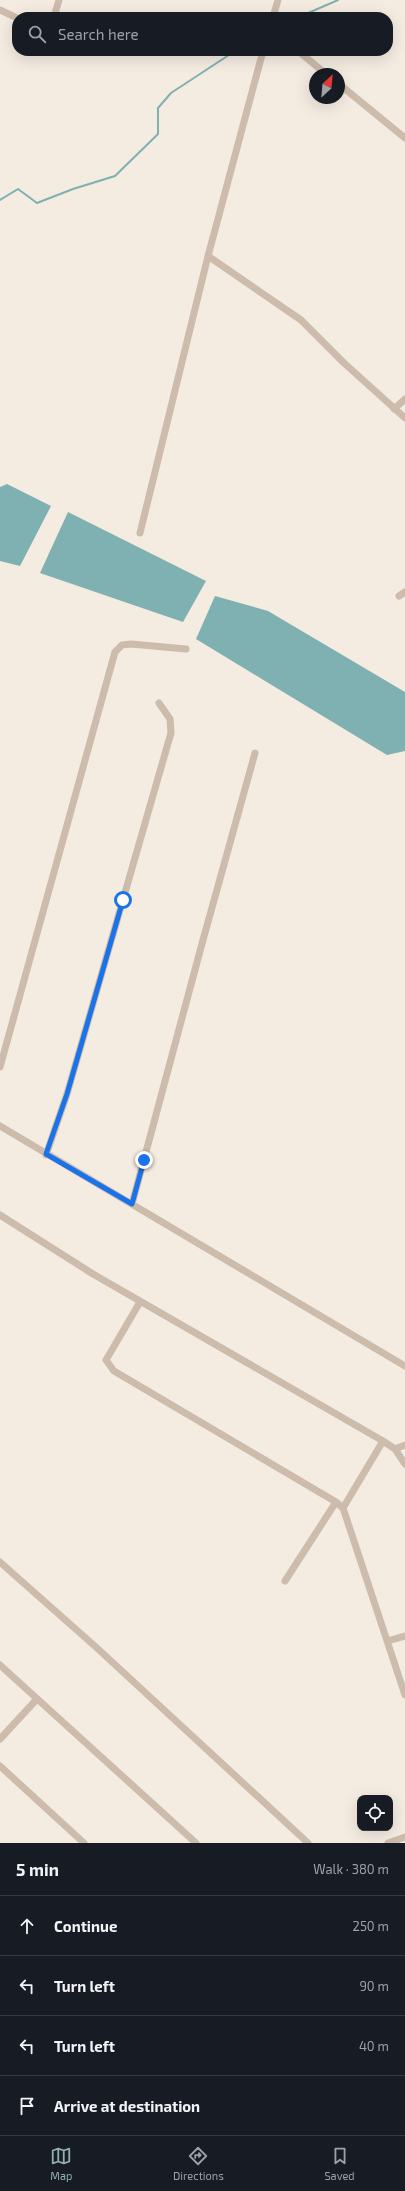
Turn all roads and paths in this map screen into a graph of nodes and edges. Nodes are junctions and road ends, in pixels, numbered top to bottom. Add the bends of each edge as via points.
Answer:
1 (59, 0) edge
2 (278, 0) edge
3 (0, 10) edge
4 (55, 12) edge
5 (274, 12) edge
6 (12, 16) edge
7 (262, 56) edge
8 (304, 56) edge
9 (319, 68) edge
10 (345, 89) edge
11 (405, 138) edge
12 (208, 256) junction
13 (405, 399) edge
14 (394, 409) junction
15 (405, 418) edge
16 (140, 533) dead end
17 (186, 649) dead end
18 (159, 703) dead end
19 (255, 753) dead end
20 (0, 1067) edge
21 (0, 1126) edge
22 (46, 1154) junction
23 (132, 1204) junction
24 (0, 1215) edge
25 (140, 1302) junction
26 (405, 1366) edge
27 (383, 1440) junction
28 (405, 1445) edge
29 (395, 1449) junction
30 (405, 1464) edge
31 (336, 1502) junction
32 (343, 1508) junction
33 (0, 1562) edge
34 (285, 1581) dead end
35 (405, 1636) edge
36 (387, 1641) junction
37 (0, 1665) edge
38 (405, 1695) edge
39 (37, 1699) junction
40 (0, 1739) edge
41 (0, 1766) edge
42 (405, 1837) edge
43 (84, 1843) edge
44 (196, 1843) edge
45 (308, 1843) edge
46 (388, 1843) edge

1 - 4 street
2 - 5 street
3 - 6 street
7 - 12 street
8 - 9 street
10 - 11 street
12 - 14 street via 302,320
12 - 16 street
13 - 14 street
14 - 15 street
17 - 20 street via 131,644 122,645 115,652
18 - 22 street via 170,719 171,733 67,1094
19 - 23 street
21 - 22 street
22 - 23 street
23 - 26 street
24 - 25 street
25 - 27 street
25 - 31 street via 106,1360 114,1371
27 - 29 street
27 - 32 street
28 - 29 street
29 - 30 street
31 - 32 street
31 - 34 street
32 - 36 street
33 - 45 street
35 - 36 street
36 - 38 street
37 - 39 street
39 - 40 street
39 - 44 street
41 - 43 street
42 - 46 street

